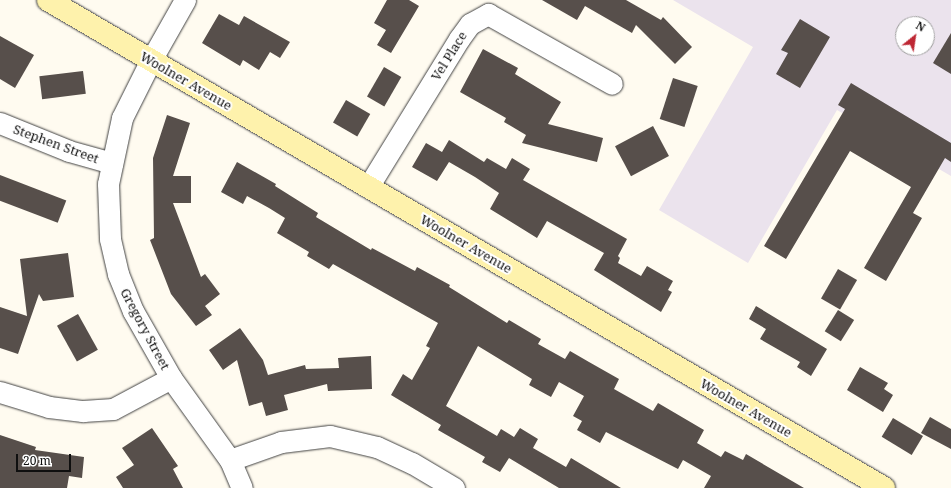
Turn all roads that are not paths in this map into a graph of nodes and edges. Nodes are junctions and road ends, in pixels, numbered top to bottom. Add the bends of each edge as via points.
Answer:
1 (48, 0) edge
2 (185, 0) edge
3 (151, 60) junction
4 (612, 84) dead end
5 (0, 124) edge
6 (112, 163) junction
7 (368, 187) junction
8 (171, 378) junction
9 (0, 392) edge
10 (230, 460) junction
11 (242, 488) edge
12 (454, 488) edge
13 (884, 488) edge

1 - 3 street, Woolner Avenue
2 - 3 street, Gregory Street
3 - 6 street, Gregory Street via 122,118
3 - 7 street, Woolner Avenue
4 - 7 street, Vel Place via 488,14 470,24 459,39
5 - 6 street, Stephen Street via 69,151
6 - 8 street, Gregory Street via 108,184 110,239 118,274 133,311
7 - 13 street, Woolner Avenue
8 - 9 street via 113,409 83,411 49,407
8 - 10 street, Gregory Street
10 - 11 street, Gregory Street
10 - 12 street via 281,442 330,436 377,447 412,463

